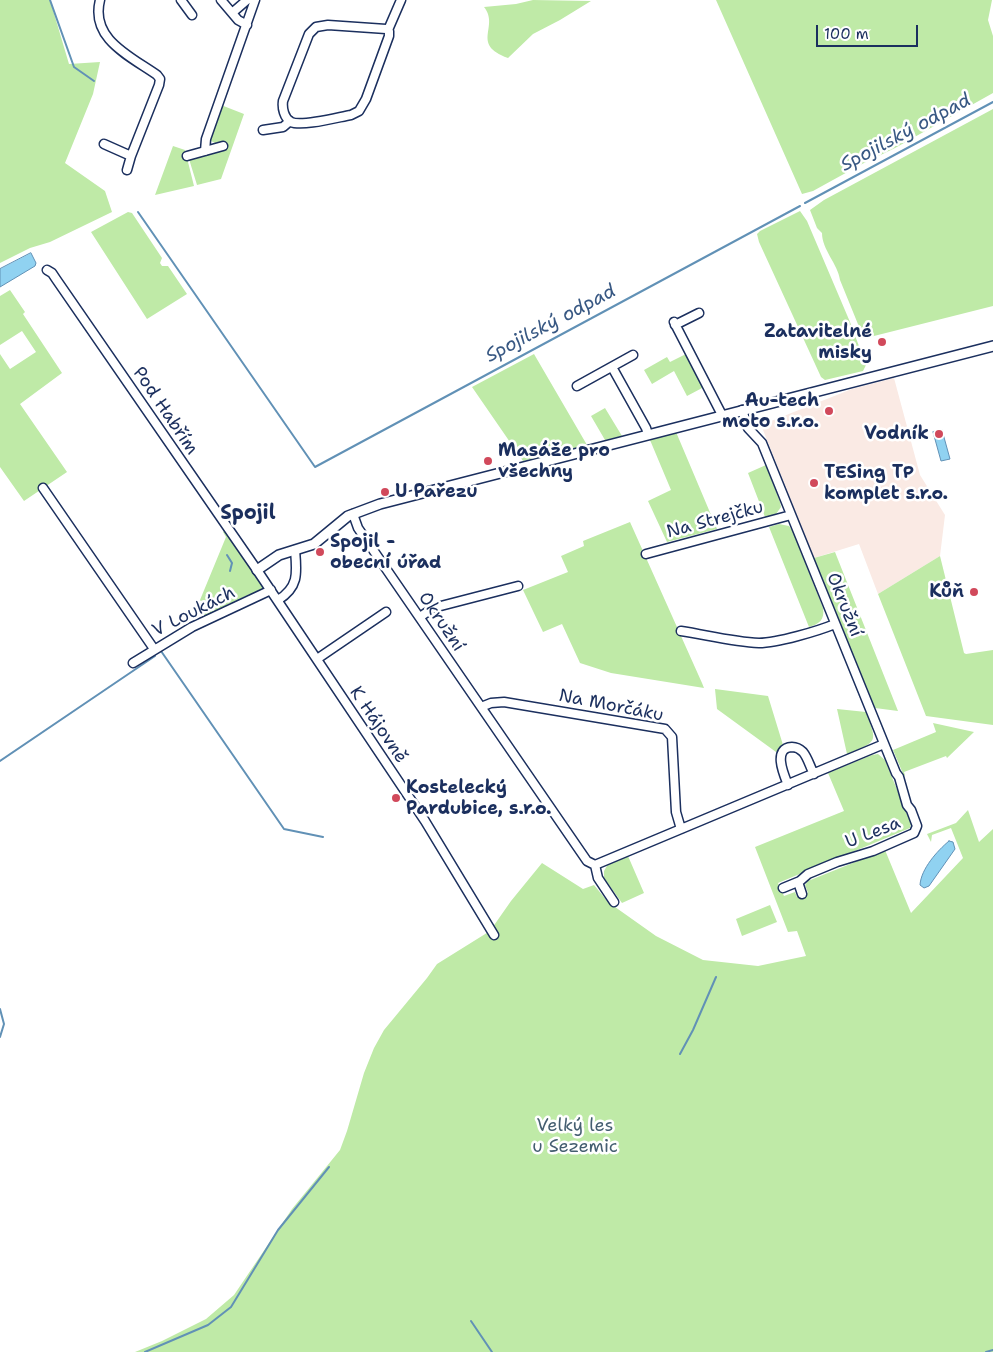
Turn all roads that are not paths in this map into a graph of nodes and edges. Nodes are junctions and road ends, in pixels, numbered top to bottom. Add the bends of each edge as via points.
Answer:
1 (100, 0) edge
2 (181, 0) edge
3 (221, 0) edge
4 (247, 0) edge
5 (255, 0) edge
6 (400, 0) edge
7 (232, 13) junction
8 (192, 15) dead end
9 (247, 25) junction
10 (388, 30) junction
11 (290, 121) junction
12 (263, 130) dead end
13 (104, 144) dead end
14 (223, 146) dead end
15 (205, 151) junction
16 (131, 156) junction
17 (187, 156) dead end
18 (127, 170) dead end
19 (47, 270) dead end
20 (698, 313) dead end
21 (993, 346) edge
22 (633, 356) dead end
23 (612, 367) junction
24 (577, 386) dead end
25 (742, 410) junction
26 (722, 415) junction
27 (648, 434) junction
28 (43, 488) dead end
29 (353, 514) junction
30 (791, 515) junction
31 (295, 550) junction
32 (646, 554) dead end
33 (257, 570) junction
34 (518, 586) dead end
35 (271, 590) junction
36 (278, 600) junction
37 (386, 612) dead end
38 (420, 617) junction
39 (835, 624) junction
40 (681, 631) dead end
41 (154, 649) junction
42 (317, 659) junction
43 (133, 663) dead end
44 (481, 707) junction
45 (884, 744) junction
46 (814, 774) junction
47 (788, 784) junction
48 (681, 829) junction
49 (596, 865) junction
50 (798, 882) junction
51 (783, 888) dead end
52 (802, 894) dead end
53 (614, 902) dead end
54 (494, 935) dead end

1 - 16 street via 99,18 108,39 160,79
2 - 8 street
3 - 7 street
4 - 7 street
5 - 9 street
6 - 10 street
7 - 9 street
9 - 15 street via 206,139
10 - 11 street via 388,39 359,111 302,123
10 - 11 street via 328,24 312,30 283,101
11 - 12 street via 283,127
13 - 16 street
14 - 15 street
15 - 17 street
16 - 18 street
19 - 33 street, Pod Habřím
20 - 26 street via 675,324
21 - 25 street
22 - 23 street
23 - 24 street
23 - 27 street
25 - 26 street
25 - 30 street, Okružní via 748,428 762,443
26 - 27 street
27 - 29 street via 387,501
28 - 41 street
29 - 31 street via 319,541
29 - 38 street, Okružní via 358,528
30 - 32 street, Na Strejčku
30 - 39 street, Okružní
31 - 33 street via 279,555
31 - 36 street via 295,581 288,593
33 - 35 street, K Hájovně
34 - 38 street via 433,608
35 - 36 street, K Hájovně
35 - 41 street, V Loukách via 192,627
36 - 42 street, K Hájovně
37 - 42 street
38 - 44 street, Okružní
39 - 40 street via 766,642
39 - 45 street, Okružní
41 - 43 street, V Loukách
42 - 54 street, K Hájovně via 425,821
44 - 48 street, Na Morčáku via 504,702 666,729 672,737 676,812
44 - 49 street, Okružní via 587,861
45 - 46 street
45 - 50 street, U Lesa via 899,777 916,831 902,840 808,874
46 - 47 street
46 - 47 street via 802,752 795,747 788,748 780,758
47 - 48 street
48 - 49 street
49 - 53 street, Okružní via 598,878
50 - 51 street, U Lesa
50 - 52 street

